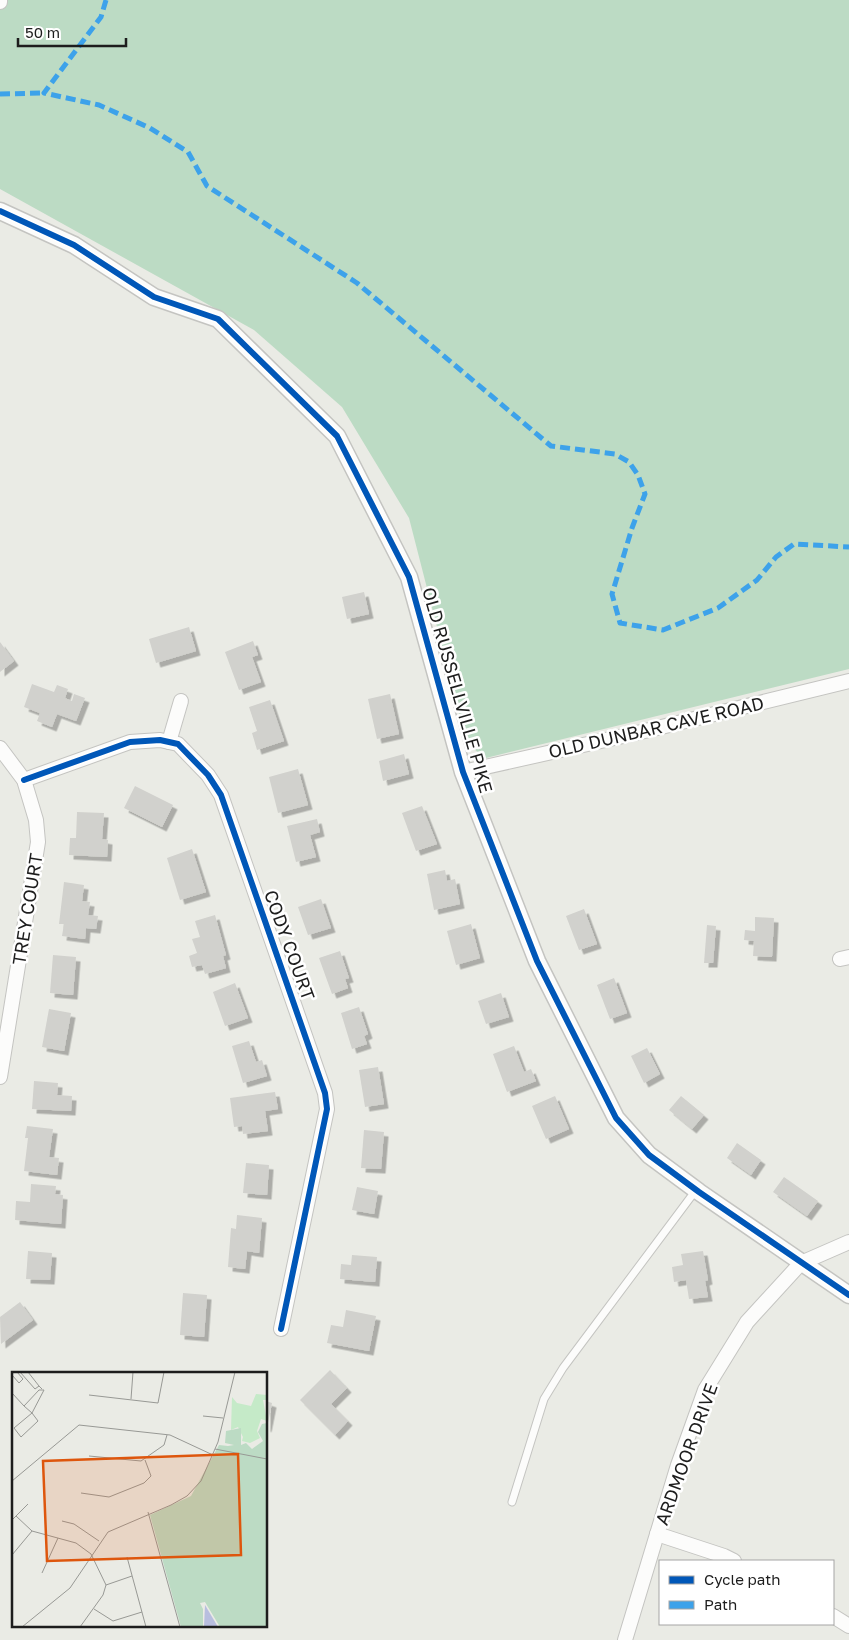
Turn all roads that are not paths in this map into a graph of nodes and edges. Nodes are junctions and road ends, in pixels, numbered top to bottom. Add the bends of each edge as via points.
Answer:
1 (0, 211) edge
2 (849, 681) edge
3 (181, 702) dead end
4 (169, 742) junction
5 (0, 748) edge
6 (463, 772) junction
7 (24, 780) junction
8 (0, 1077) edge
9 (696, 1190) junction
10 (849, 1242) edge
11 (802, 1263) junction
12 (849, 1295) edge
13 (281, 1329) dead end
14 (512, 1502) dead end
15 (657, 1534) junction
16 (732, 1560) edge
17 (834, 1617) edge
18 (849, 1626) edge
19 (625, 1640) edge

1 - 6 street, OLD RUSSELLVILLE PIKE via 74,244 154,297 218,319 337,436 409,577
2 - 6 street, OLD DUNBAR CAVE ROAD
3 - 4 street
4 - 7 street via 130,742
4 - 13 street, CODY COURT via 178,744 208,775 221,795 326,1093 326,1109
5 - 7 street, TREY COURT
6 - 9 street, OLD RUSSELLVILLE PIKE via 537,961 616,1118 649,1155
7 - 8 street, TREY COURT via 36,820 38,842
9 - 11 street, OLD RUSSELLVILLE PIKE
9 - 14 lane via 563,1368 544,1399
10 - 11 street
11 - 12 street, OLD RUSSELLVILLE PIKE
11 - 15 street, ARDMOOR DRIVE via 747,1322 705,1390
15 - 16 street
15 - 19 street, ARDMOOR DRIVE
17 - 18 street

